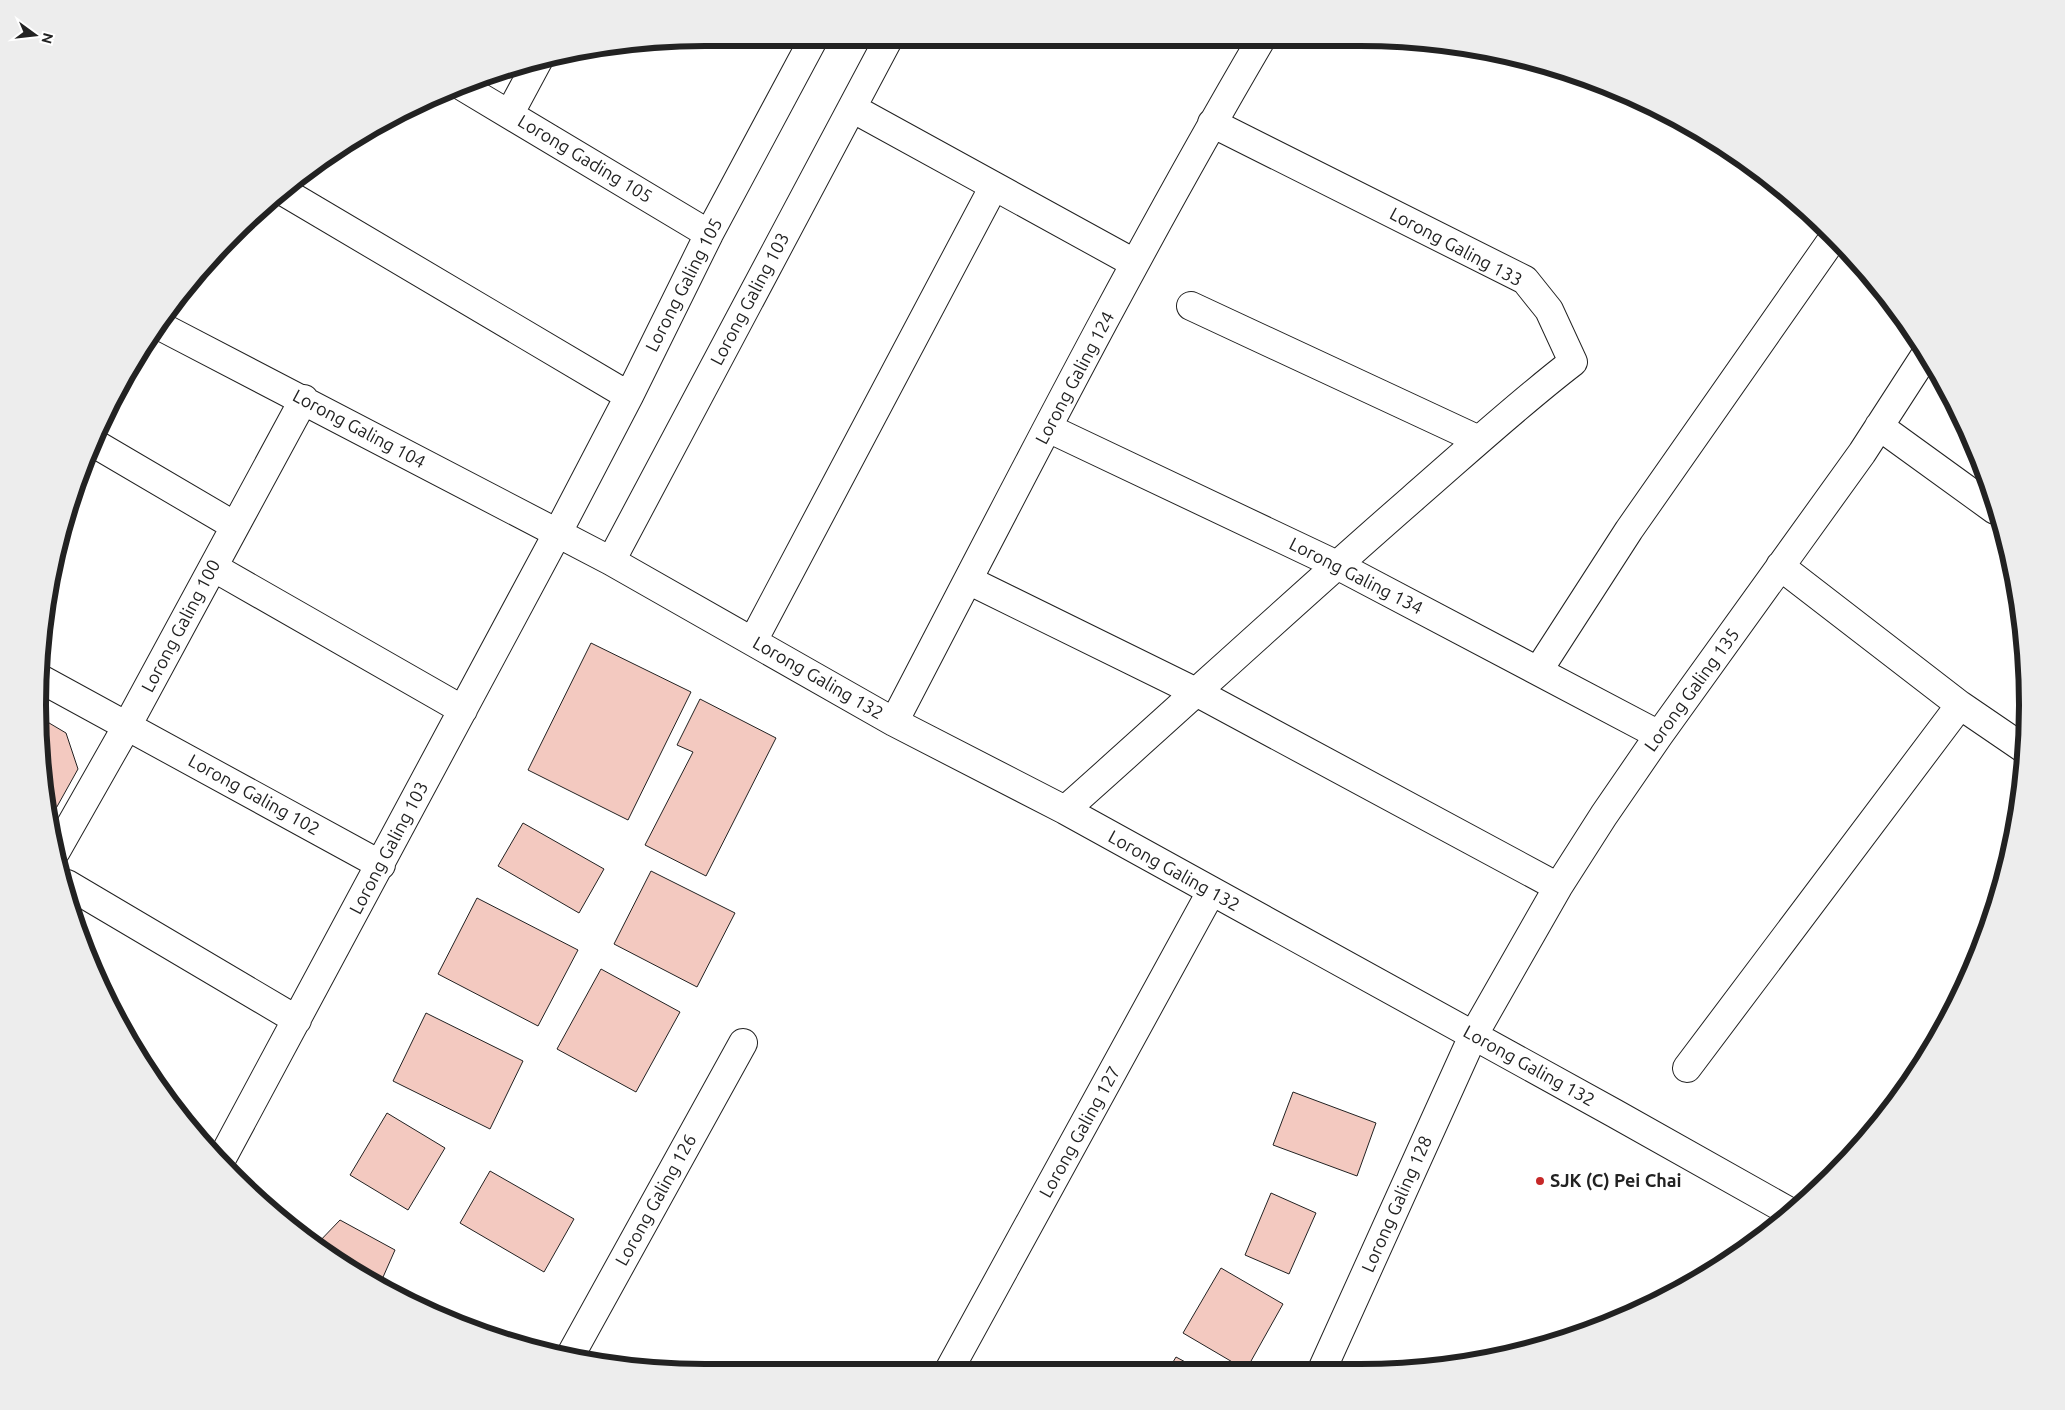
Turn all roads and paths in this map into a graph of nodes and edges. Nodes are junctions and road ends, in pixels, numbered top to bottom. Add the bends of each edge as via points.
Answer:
1 (810, 46) edge
2 (885, 46) edge
3 (1257, 46) edge
4 (534, 69) edge
5 (469, 90) edge
6 (852, 108) junction
7 (510, 113) junction
8 (1212, 123) junction
9 (994, 186) junction
10 (289, 195) edge
11 (709, 234) junction
12 (1829, 244) dead end
13 (1134, 263) junction
14 (1191, 306) dead end
15 (165, 328) edge
16 (1921, 361) edge
17 (629, 396) junction
18 (304, 399) junction
19 (1879, 426) junction
20 (1048, 428) junction
21 (1479, 440) junction
22 (99, 446) edge
23 (1987, 504) edge
24 (235, 526) junction
25 (557, 534) junction
26 (611, 561) junction
27 (1337, 565) junction
28 (213, 566) junction
29 (1780, 566) junction
30 (968, 580) junction
31 (753, 641) junction
32 (1538, 671) junction
33 (47, 682) edge
34 (1198, 693) junction
35 (1960, 705) junction
36 (463, 710) junction
37 (894, 722) junction
38 (127, 726) junction
39 (1659, 735) junction
40 (2017, 744) edge
41 (1066, 810) junction
42 (61, 842) edge
43 (381, 865) junction
44 (73, 887) edge
45 (1558, 888) junction
46 (1211, 892) junction
47 (297, 1020) junction
48 (1473, 1036) junction
49 (743, 1043) dead end
50 (1687, 1068) dead end
51 (224, 1155) edge
52 (1784, 1209) edge
53 (573, 1350) edge
54 (952, 1364) edge
55 (1325, 1364) edge

1 - 11 street, Lorong Galing 105
2 - 6 street, Lorong Galing 103
3 - 8 street, Lorong Galing 124
4 - 7 street
5 - 7 street, Lorong Gading 105
6 - 9 street
6 - 26 street, Lorong Galing 103
7 - 11 street, Lorong Gading 105
8 - 13 street, Lorong Galing 124
8 - 21 street, Lorong Galing 133 via 1525,280 1539,296 1550,310 1574,362 1527,397
9 - 13 street
9 - 31 street
10 - 17 street
11 - 17 street, Lorong Galing 105
12 - 32 street via 1630,530
13 - 20 street, Lorong Galing 124
14 - 21 street
15 - 18 street, Lorong Galing 104
16 - 19 street, Lorong Galing 135
17 - 25 street, Lorong Galing 105
18 - 24 street, Lorong Galing 100
18 - 25 street, Lorong Galing 104
19 - 23 street
19 - 29 street, Lorong Galing 135
20 - 27 street, Lorong Galing 134
20 - 30 street, Lorong Galing 124
21 - 27 street, Lorong Galing 133
22 - 24 street
24 - 28 street, Lorong Galing 100
25 - 26 street, Lorong Galing 132
25 - 36 street, Lorong Galing 103
26 - 31 street, Lorong Galing 132
27 - 32 street, Lorong Galing 134
27 - 34 street, Lorong Galing 133
28 - 36 street
28 - 38 street, Lorong Galing 100
29 - 35 street
29 - 39 street, Lorong Galing 135
30 - 34 street
30 - 37 street, Lorong Galing 124
31 - 37 street, Lorong Galing 132
32 - 39 street, Lorong Galing 134
33 - 38 street, Lorong Galing 102
34 - 41 street, Lorong Galing 133
34 - 45 street
35 - 40 street
35 - 50 street
36 - 43 street, Lorong Galing 103
37 - 41 street, Lorong Galing 132
38 - 42 street, Lorong Galing 100
38 - 43 street, Lorong Galing 102
39 - 45 street, Lorong Galing 135
41 - 46 street, Lorong Galing 132
43 - 47 street, Lorong Galing 103
44 - 47 street
45 - 48 street, Lorong Galing 135
46 - 48 street, Lorong Galing 132
46 - 54 street, Lorong Galing 127
47 - 51 street, Lorong Galing 103
48 - 52 street, Lorong Galing 132
48 - 55 street, Lorong Galing 128
49 - 53 street, Lorong Galing 126

